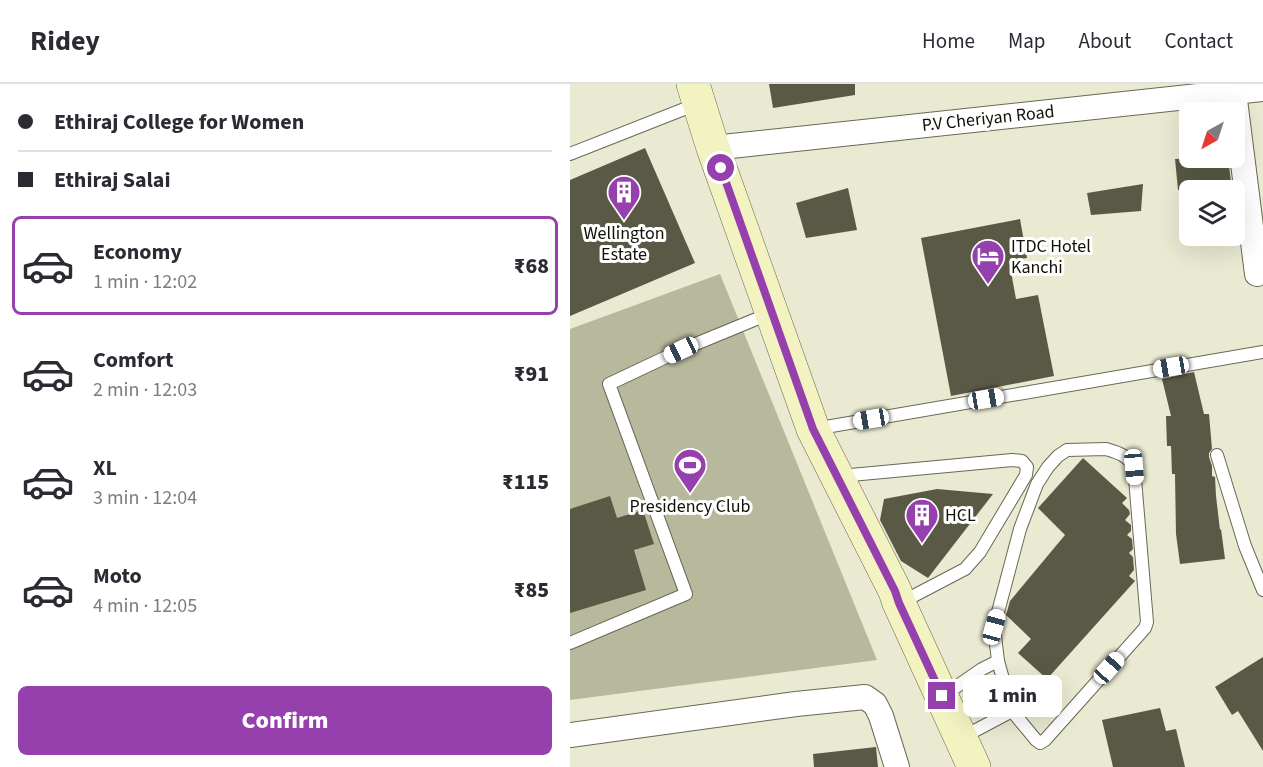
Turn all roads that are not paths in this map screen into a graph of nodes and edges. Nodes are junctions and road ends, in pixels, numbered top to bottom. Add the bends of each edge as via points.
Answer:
1 (1263, 89) edge
2 (1234, 92) junction
3 (696, 93) edge
4 (713, 148) junction
5 (570, 154) edge
6 (1257, 274) dead end
7 (772, 313) junction
8 (1263, 352) edge
9 (813, 429) junction
10 (1217, 455) dead end
11 (837, 476) junction
12 (1263, 590) edge
13 (899, 603) junction
14 (570, 643) edge
15 (998, 661) junction
16 (942, 696) junction
17 (1012, 711) junction
18 (570, 735) edge
19 (967, 752) edge
20 (897, 767) edge

1 - 2 street, P.V Cheriyan Road
2 - 4 street, P.V Cheriyan Road
2 - 6 street
3 - 4 main road
3 - 5 lane
4 - 7 main road
7 - 9 main road
7 - 14 lane via 609,384 686,594
8 - 9 lane
9 - 11 main road
10 - 12 lane
11 - 13 main road
11 - 13 lane via 1012,460 1022,461 1027,467 1026,475 972,563
13 - 16 main road
15 - 16 lane
15 - 17 lane
15 - 17 lane via 994,627 1020,528 1048,467 1067,450 1106,449 1129,459 1134,467 1142,549 1145,628 1046,740 1036,740
16 - 19 main road
17 - 19 lane
18 - 20 street via 865,697 875,704 881,716

